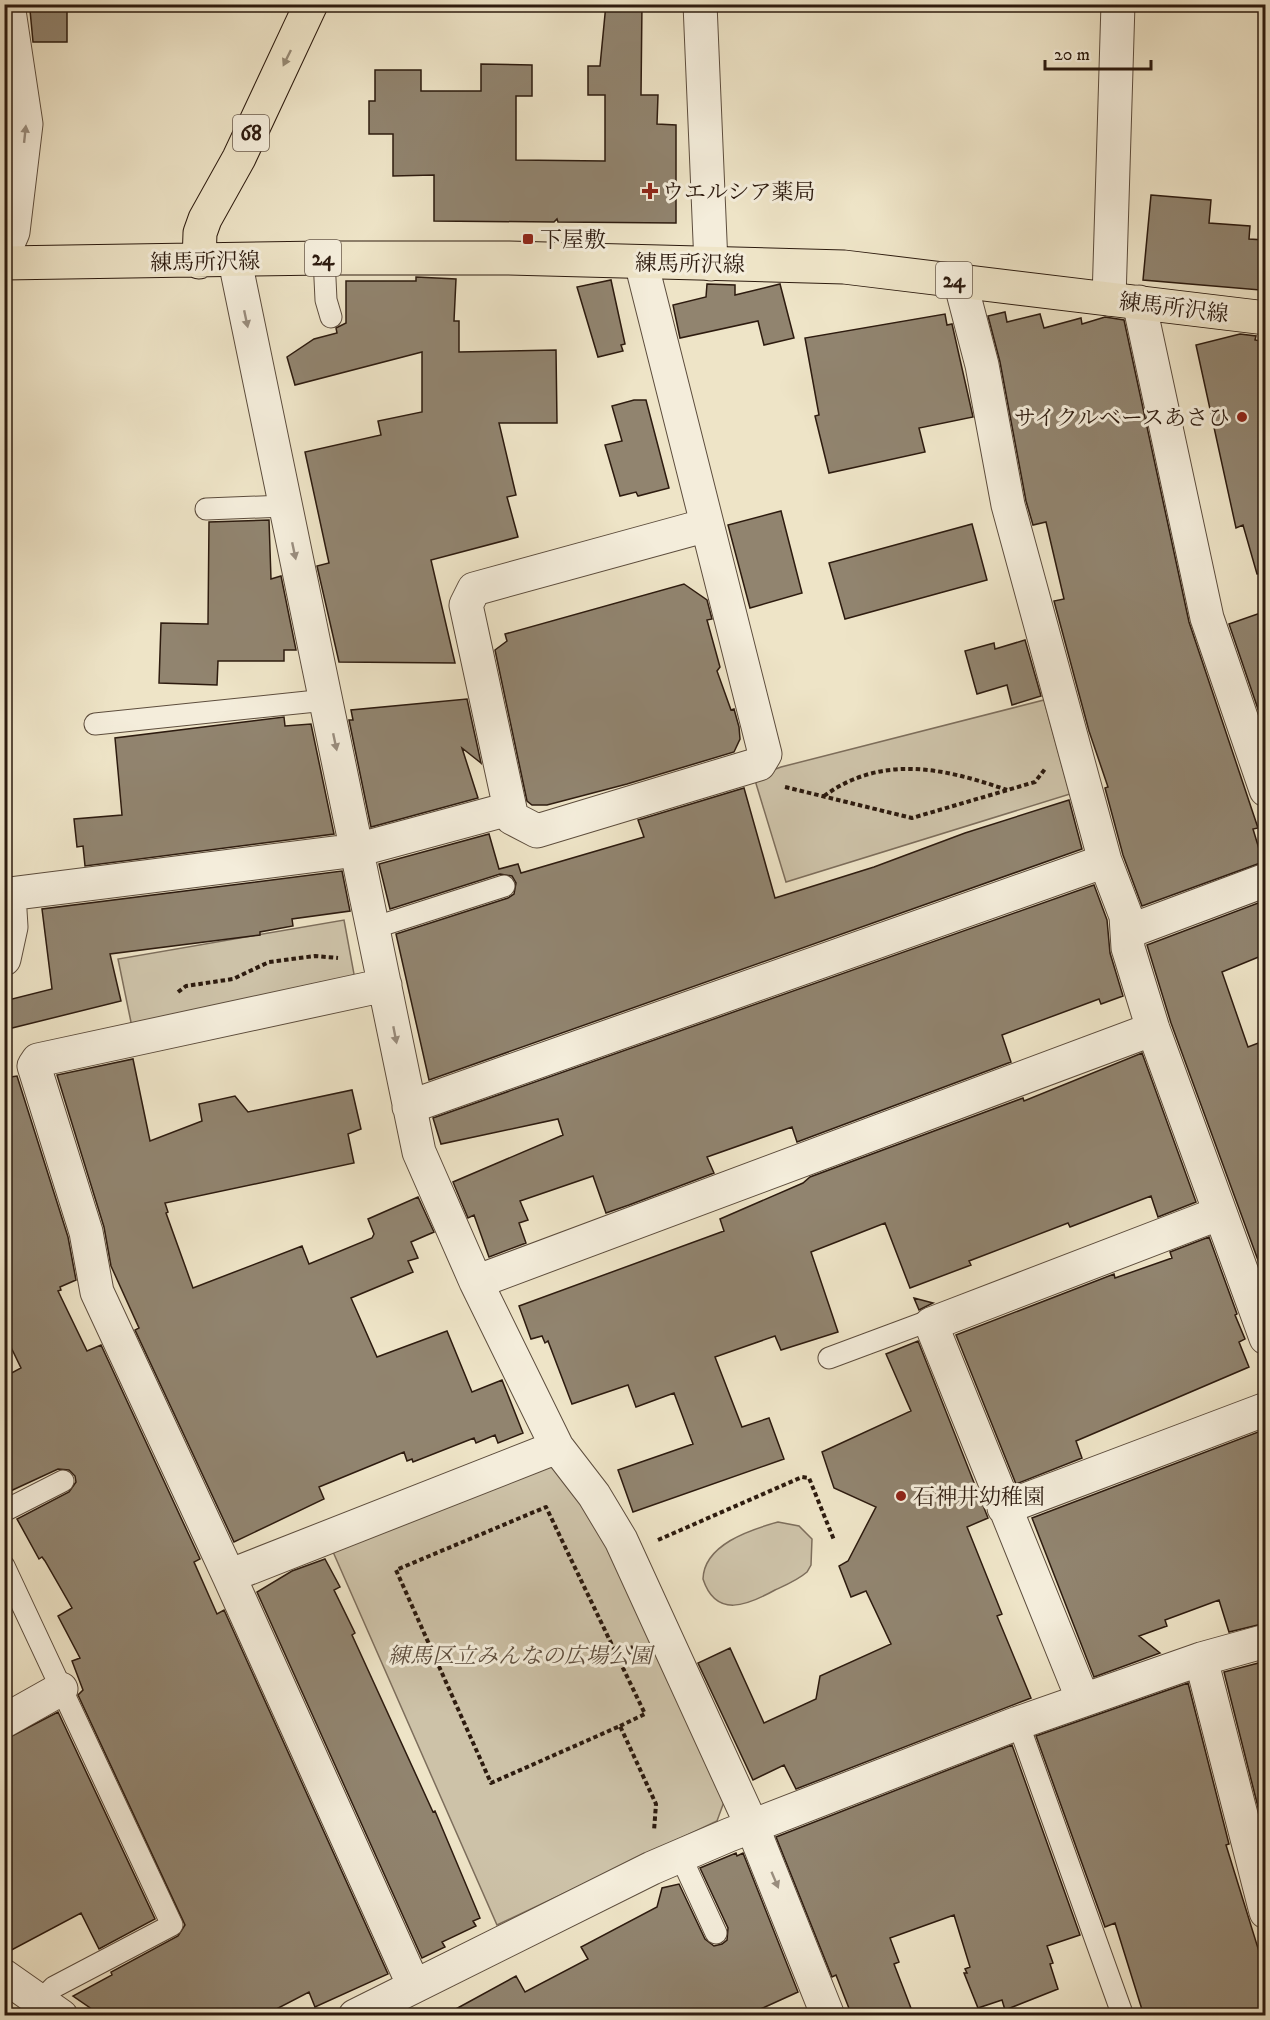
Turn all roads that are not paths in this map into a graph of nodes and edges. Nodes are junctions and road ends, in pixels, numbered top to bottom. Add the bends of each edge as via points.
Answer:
1 (8, 4) edge
2 (311, 4) edge
3 (700, 4) edge
4 (1118, 4) edge
5 (4, 253) edge
6 (324, 258) junction
7 (235, 261) junction
8 (199, 262) junction
9 (640, 262) junction
10 (4, 263) edge
11 (711, 264) junction
12 (960, 281) junction
13 (1124, 301) junction
14 (331, 317) dead end
15 (1266, 318) edge
16 (285, 506) junction
17 (206, 509) dead end
18 (707, 525) junction
19 (326, 700) junction
20 (95, 724) dead end
21 (1258, 744) edge
22 (1266, 790) edge
23 (509, 809) junction
24 (357, 850) junction
25 (1105, 861) junction
26 (1266, 880) edge
27 (504, 886) dead end
28 (373, 928) junction
29 (1127, 932) junction
30 (4, 959) edge
31 (385, 985) junction
32 (1153, 1029) junction
33 (409, 1107) junction
34 (1220, 1213) junction
35 (476, 1282) junction
36 (931, 1324) junction
37 (1266, 1338) edge
38 (829, 1358) dead end
39 (1266, 1409) edge
40 (557, 1447) junction
41 (63, 1481) dead end
42 (1004, 1508) junction
43 (4, 1511) edge
44 (4, 1566) edge
45 (229, 1576) junction
46 (1266, 1641) edge
47 (1201, 1659) junction
48 (60, 1689) junction
49 (1083, 1700) junction
50 (4, 1721) edge
51 (1018, 1723) junction
52 (752, 1826) junction
53 (666, 1862) junction
54 (1266, 1912) edge
55 (716, 1933) dead end
56 (4, 1976) edge
57 (414, 1986) junction
58 (50, 2008) edge
59 (820, 2013) edge
60 (356, 2016) edge
61 (1123, 2016) edge

5 -> 1 street via 13,232 27,124
2 -> 8 main road, 68 via 239,159 205,219 200,233
3 - 11 street
4 - 13 street
6 - 7 main road, 練馬所沢線 / 24
6 - 9 main road, 練馬所沢線 / 24
6 - 14 lane
7 - 8 main road, 練馬所沢線 / 24
7 -> 16 street
8 - 10 main road, 練馬所沢線 / 24
9 - 11 main road, 練馬所沢線 / 24
9 - 18 street
11 - 12 main road, 練馬所沢線 / 24 via 844,267
12 - 13 main road, 練馬所沢線 / 24
12 - 25 street via 982,365 1008,505
13 - 15 main road, 練馬所沢線 / 24
13 - 21 street via 1207,618
16 - 17 lane
16 -> 19 street
18 - 23 street via 474,589 466,605
18 - 23 street via 765,754 759,764 537,831 512,818
19 - 20 lane
19 -> 24 street
21 - 22 street
23 - 24 street
24 - 28 street
24 - 30 street via 9,894 11,927
25 - 29 street via 1126,916
25 - 33 street
26 - 29 street
27 - 28 lane
28 - 31 street
29 - 32 street via 1128,948
31 -> 33 street
31 - 45 street via 38,1060 34,1066 86,1232 97,1292
32 - 34 street
32 - 35 street
33 - 35 street via 419,1152
34 - 36 street
34 - 37 street
35 - 40 street
36 - 38 lane via 923,1323
36 - 42 street
39 - 42 street
40 - 45 street
40 - 52 street via 594,1495 621,1540
41 - 43 lane
42 - 49 street
44 - 48 lane
45 - 57 street
46 - 47 street
47 - 49 street
47 - 54 street
48 - 50 street
48 - 58 lane via 172,1925 54,1987
49 - 51 street
51 - 52 street
51 - 61 lane
52 - 53 street
52 -> 59 street
53 - 55 lane
53 - 57 street
56 - 58 street
57 - 60 street

